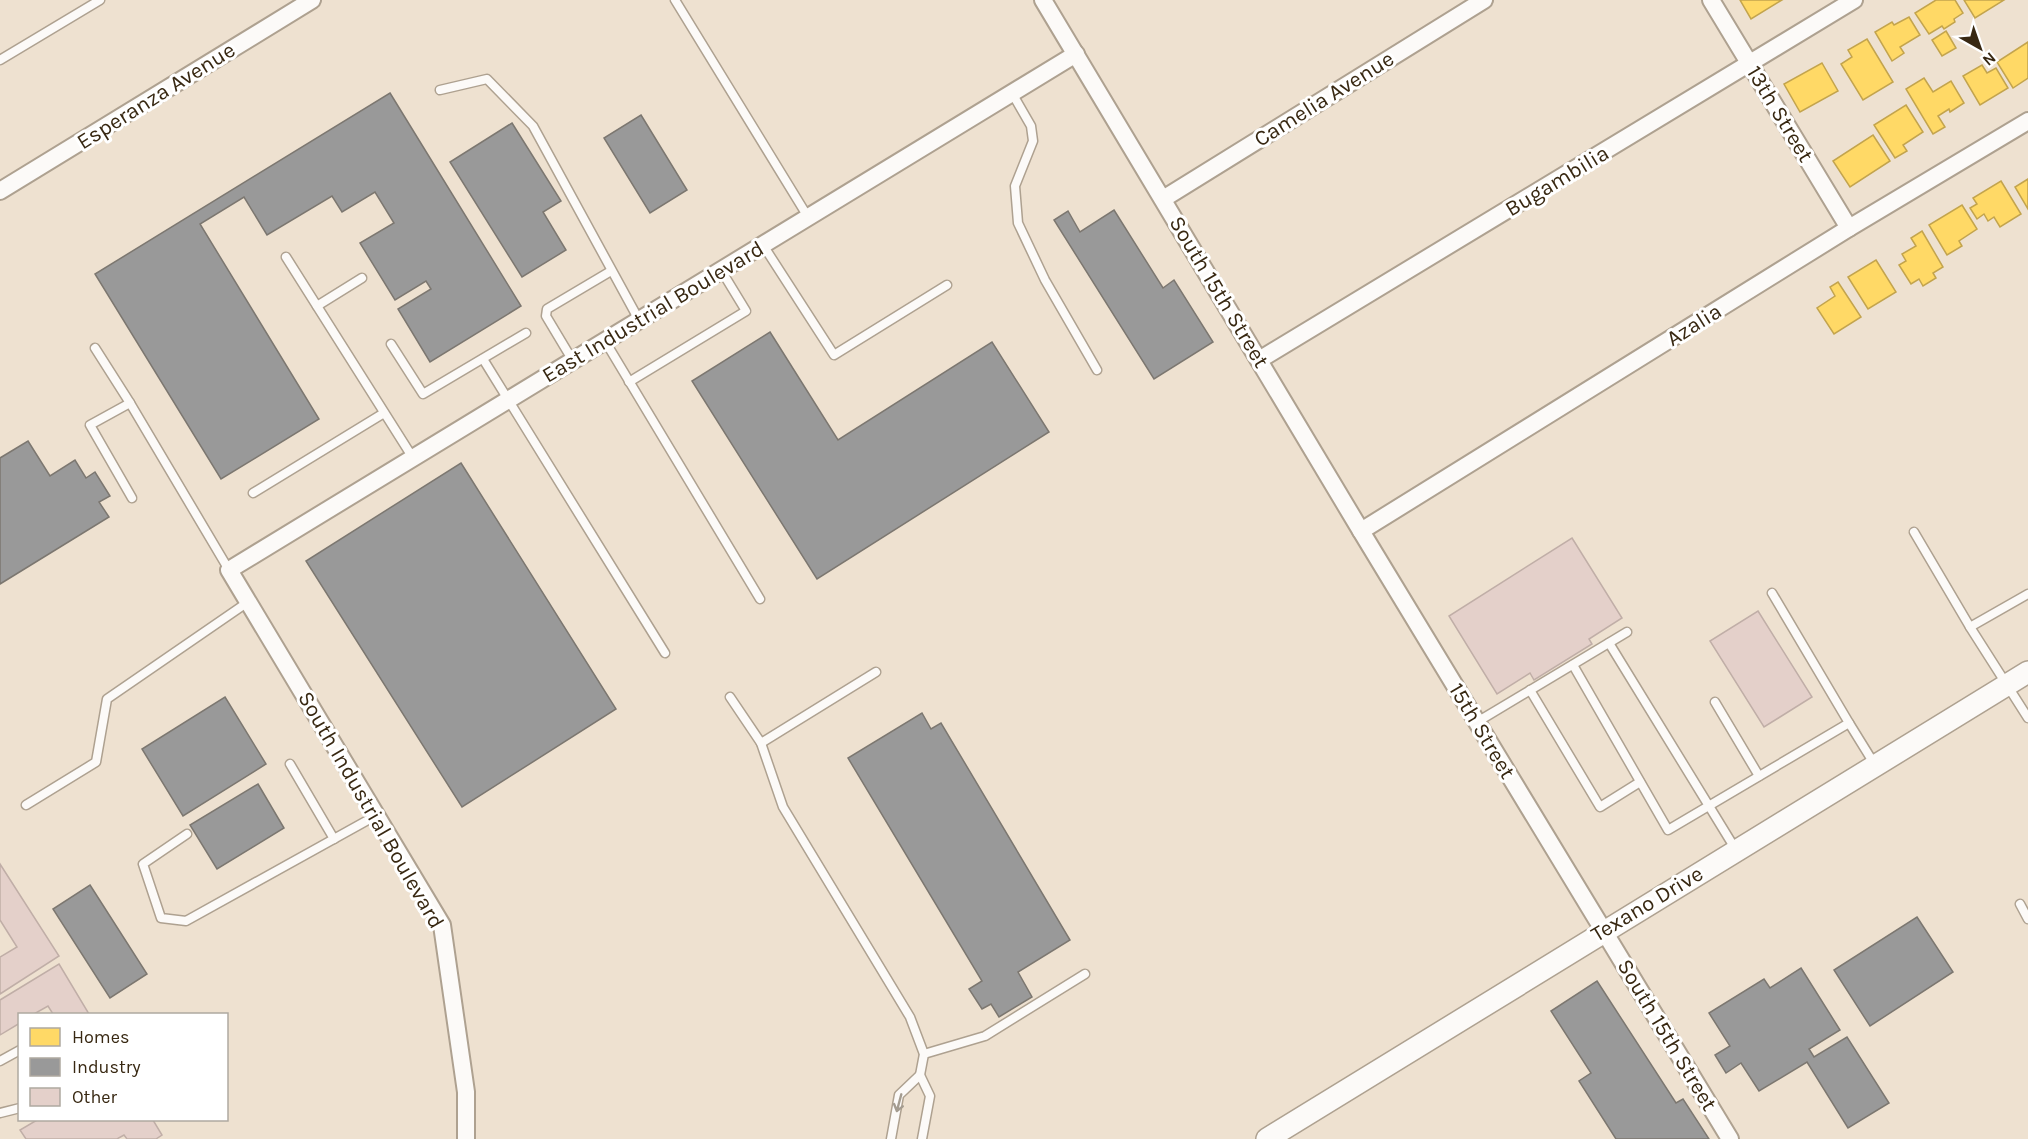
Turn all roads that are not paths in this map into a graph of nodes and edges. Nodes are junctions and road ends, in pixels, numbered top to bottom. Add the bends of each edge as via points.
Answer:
1 (100, 0) edge
2 (312, 0) edge
3 (675, 0) edge
4 (1043, 0) edge
5 (1484, 0) edge
6 (1711, 0) edge
7 (1854, 0) edge
8 (1076, 54) junction
9 (0, 60) edge
10 (1750, 64) junction
11 (440, 90) dead end
12 (1012, 93) junction
13 (2028, 121) edge
14 (0, 191) edge
15 (1163, 199) junction
16 (808, 217) junction
17 (1849, 228) junction
18 (764, 245) junction
19 (286, 257) dead end
20 (722, 270) junction
21 (611, 271) junction
22 (362, 278) dead end
23 (947, 285) dead end
24 (317, 306) junction
25 (639, 320) junction
26 (526, 333) dead end
27 (605, 341) junction
28 (391, 344) dead end
29 (95, 348) dead end
30 (483, 359) junction
31 (1259, 360) junction
32 (573, 361) junction
33 (1097, 370) dead end
34 (629, 382) junction
35 (509, 400) junction
36 (130, 403) junction
37 (384, 413) junction
38 (412, 458) junction
39 (253, 493) dead end
40 (132, 498) dead end
41 (1361, 531) junction
42 (1914, 532) dead end
43 (230, 570) junction
44 (1772, 593) dead end
45 (2028, 594) edge
46 (760, 599) dead end
47 (248, 602) junction
48 (1970, 627) junction
49 (1627, 632) dead end
50 (1609, 643) junction
51 (665, 653) dead end
52 (1573, 665) junction
53 (876, 672) dead end
54 (2028, 672) edge
55 (2007, 684) junction
56 (1530, 690) junction
57 (730, 698) dead end
58 (1715, 702) dead end
59 (2028, 718) edge
60 (1477, 722) junction
61 (1849, 723) junction
62 (761, 743) junction
63 (290, 764) dead end
64 (1875, 765) junction
65 (1759, 776) junction
66 (1640, 782) junction
67 (26, 805) dead end
68 (1708, 806) junction
69 (377, 815) junction
70 (187, 834) dead end
71 (334, 839) junction
72 (1736, 850) junction
73 (2020, 904) dead end
74 (2028, 919) edge
75 (1603, 931) junction
76 (1085, 974) dead end
77 (18, 1051) edge
78 (924, 1054) junction
79 (0, 1061) edge
80 (920, 1075) junction
81 (18, 1108) edge
82 (0, 1113) edge
83 (466, 1139) edge
84 (891, 1139) edge
85 (922, 1139) edge
86 (1267, 1139) edge
87 (1730, 1139) edge

1 - 9 lane
2 - 14 street, Esperanza Avenue
3 - 16 lane
4 - 8 street
5 - 15 street, Camelia Avenue
6 - 10 street, 13th Street
7 - 10 street, Bugambilia
8 - 12 street, East Industrial Boulevard
8 - 15 street, South 15th Street
10 - 17 street, 13th Street
10 - 31 street, Bugambilia
11 - 21 lane via 487,79 533,126
12 - 16 street, East Industrial Boulevard
12 - 33 lane via 1030,126 1033,141 1015,186 1018,223 1045,280
13 - 17 street, Azalia
15 - 31 street, South 15th Street
16 - 18 street, East Industrial Boulevard
17 - 41 street, Azalia
18 - 20 street, East Industrial Boulevard
18 - 23 lane via 834,355
19 - 24 lane
20 - 25 street, East Industrial Boulevard
20 - 34 lane via 746,311
21 - 25 lane
21 - 32 lane via 547,309 546,316
22 - 24 lane
24 - 37 lane
25 - 27 street, East Industrial Boulevard
26 - 30 lane
27 - 32 street, East Industrial Boulevard
27 - 34 lane
28 - 30 lane via 423,394
29 - 36 lane
30 - 35 lane
31 - 41 street, South 15th Street
32 - 35 street, East Industrial Boulevard
34 - 46 lane
35 - 38 street, East Industrial Boulevard
35 - 51 lane
36 - 40 lane via 90,425
36 - 43 lane
37 - 38 lane
37 - 39 lane
38 - 43 street, East Industrial Boulevard
41 - 60 street, 15th Street
42 - 48 lane
43 - 47 street, South Industrial Boulevard
44 - 61 lane
45 - 48 lane
47 - 67 lane via 106,699 96,762
47 - 69 street, South Industrial Boulevard
48 - 55 lane
49 - 50 lane
50 - 52 lane
50 - 68 lane
52 - 56 lane
52 - 66 lane
53 - 62 lane
54 - 55 street, Texano Drive
55 - 59 lane
55 - 64 street, Texano Drive
56 - 60 lane
56 - 66 lane via 1600,807
57 - 62 lane
58 - 65 lane
60 - 75 street, 15th Street
61 - 64 lane
61 - 65 lane
62 - 78 lane via 783,807 910,1017
63 - 71 lane
64 - 72 street, Texano Drive
65 - 68 lane
66 - 68 lane via 1668,830
68 - 72 lane
69 - 71 lane
69 - 83 street, South Industrial Boulevard via 442,925 466,1092
70 - 71 lane via 143,864 161,918 186,921
72 - 75 street, Texano Drive
73 - 74 lane
75 - 86 street, Texano Drive
75 - 87 street, South 15th Street
76 - 78 lane via 985,1036
77 - 79 lane
78 - 80 lane
80 -> 84 lane via 899,1095
80 - 85 lane via 930,1096
81 - 82 lane

